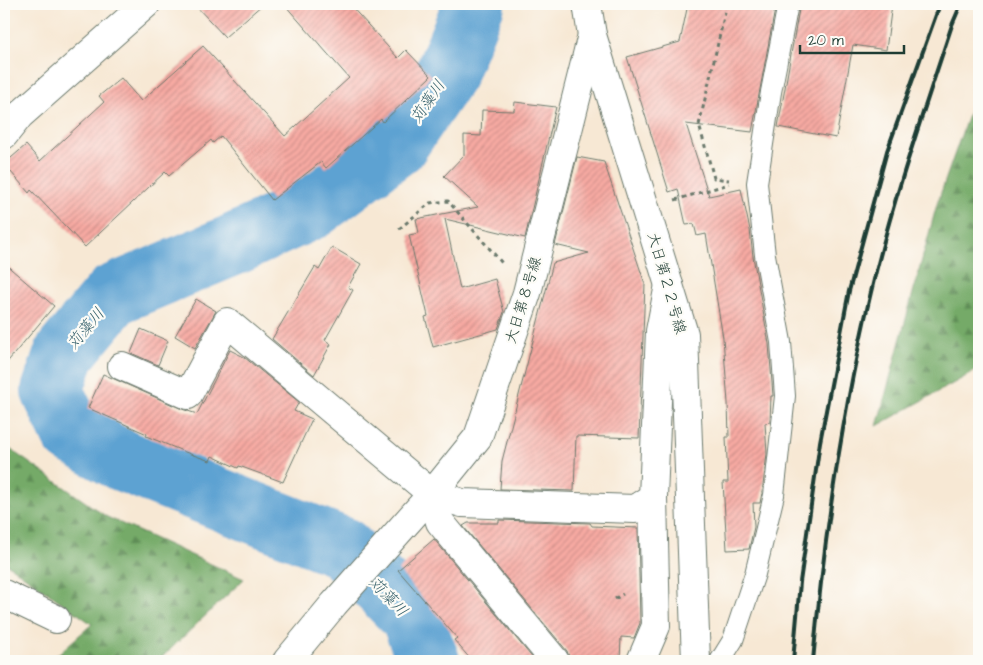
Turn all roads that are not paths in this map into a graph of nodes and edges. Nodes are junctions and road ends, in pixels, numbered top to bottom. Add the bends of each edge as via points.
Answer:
1 (146, 4) edge
2 (587, 4) edge
3 (788, 4) edge
4 (592, 35) junction
5 (4, 135) edge
6 (669, 285) junction
7 (122, 366) dead end
8 (432, 494) junction
9 (653, 497) junction
10 (4, 594) edge
11 (56, 619) dead end
12 (287, 661) edge
13 (555, 661) edge
14 (641, 661) edge
15 (696, 661) edge
16 (720, 661) edge

1 - 5 street via 20,115
2 - 4 street, 大日第２２号線
3 - 16 lane via 771,92 748,182 781,342 785,396 774,495 764,539 733,640
4 - 6 street, 大日第２２号線
4 - 8 street, 大日第８号線 via 527,293 478,437
6 - 9 street via 660,331
6 - 15 street, 大日第２２号線 via 684,334
7 - 8 street via 188,395 227,322
8 - 9 street via 462,504 635,509
8 - 12 street, 大日第８号線
8 - 13 street via 440,522
9 - 14 street via 656,626
10 - 11 street

